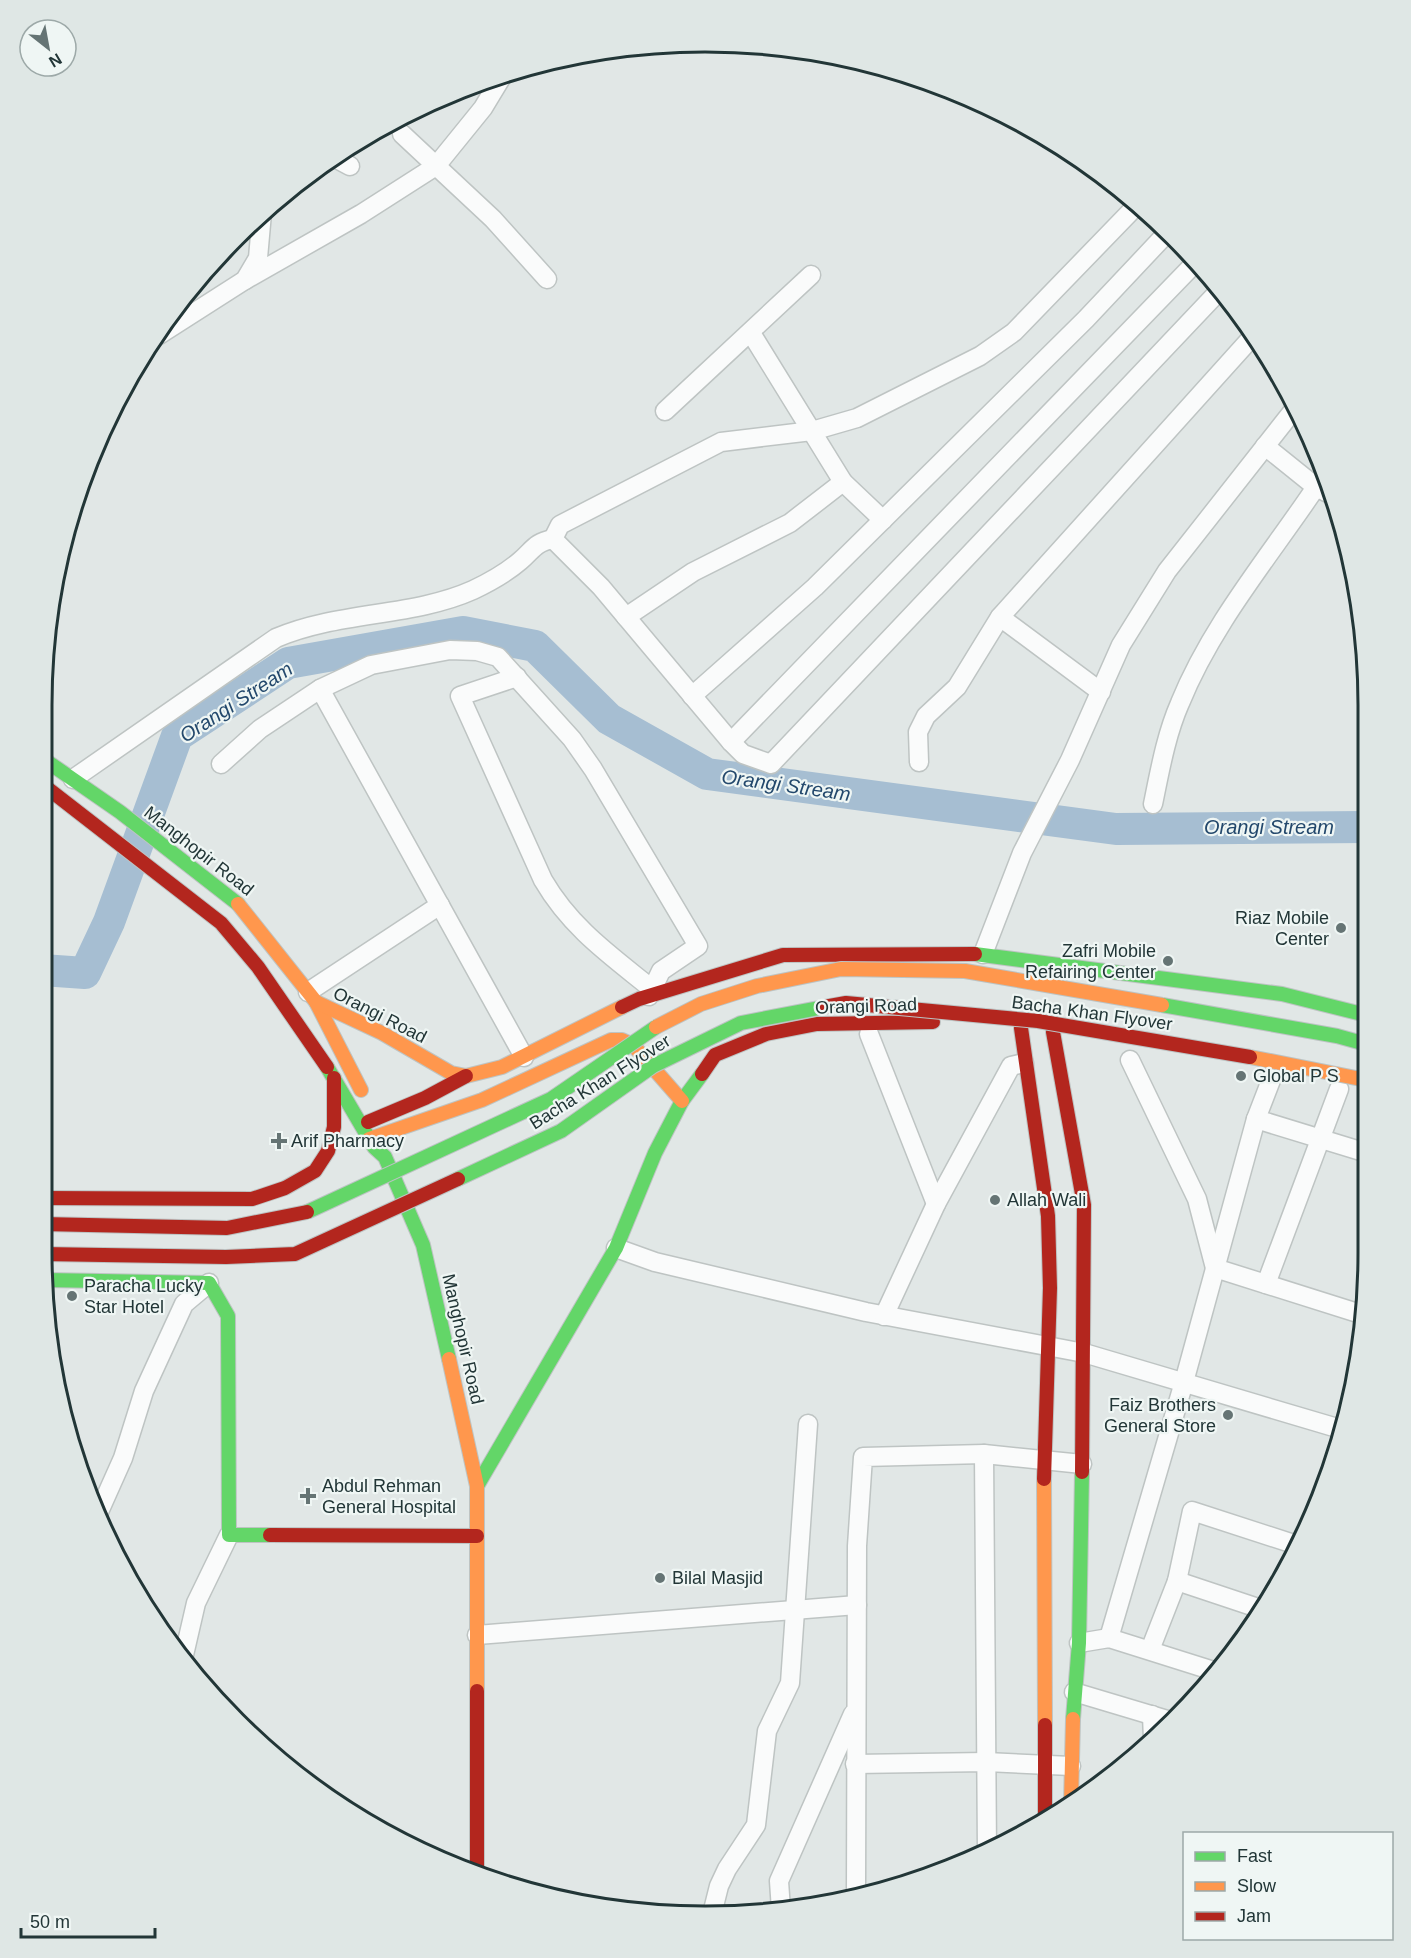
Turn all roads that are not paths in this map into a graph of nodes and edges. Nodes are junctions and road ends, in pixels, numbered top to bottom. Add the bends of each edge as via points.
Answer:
1 (496, 87) edge
2 (402, 134) dead end
3 (436, 166) junction
4 (1131, 211) edge
5 (261, 228) edge
6 (1161, 239) edge
7 (1190, 268) edge
8 (811, 275) dead end
9 (548, 279) dead end
10 (244, 280) junction
11 (1214, 296) edge
12 (176, 324) edge
13 (751, 333) junction
14 (1247, 342) edge
15 (665, 411) dead end
16 (1290, 415) edge
17 (812, 431) junction
18 (1265, 446) junction
19 (843, 482) junction
20 (1321, 489) edge
21 (1322, 491) edge
22 (883, 520) junction
23 (553, 539) junction
24 (626, 617) junction
25 (1000, 617) junction
26 (517, 677) junction
27 (320, 689) junction
28 (1101, 692) junction
29 (692, 696) junction
30 (731, 742) junction
31 (919, 762) dead end
32 (221, 764) dead end
33 (52, 765) edge
34 (77, 781) junction
35 (52, 791) edge
36 (1153, 804) dead end
37 (440, 905) junction
38 (984, 954) junction
39 (651, 992) junction
40 (312, 997) junction
41 (1358, 1013) edge
42 (1021, 1028) junction
43 (1053, 1032) junction
44 (869, 1034) dead end
45 (1358, 1042) edge
46 (524, 1057) junction
47 (1130, 1060) dead end
48 (1024, 1063) junction
49 (1273, 1075) junction
50 (466, 1076) junction
51 (334, 1078) junction
52 (1358, 1078) edge
53 (1339, 1089) junction
54 (1358, 1093) edge
55 (682, 1101) junction
56 (371, 1109) junction
57 (1256, 1119) junction
58 (362, 1125) junction
59 (383, 1132) junction
60 (369, 1139) junction
61 (1320, 1139) junction
62 (1358, 1150) edge
63 (385, 1157) junction
64 (52, 1198) edge
65 (936, 1204) junction
66 (52, 1224) edge
67 (616, 1248) junction
68 (52, 1254) edge
69 (1215, 1269) junction
70 (53, 1280) edge
71 (209, 1283) junction
72 (1266, 1284) junction
73 (1355, 1311) edge
74 (884, 1316) junction
75 (1047, 1347) junction
76 (1084, 1353) junction
77 (1184, 1382) junction
78 (808, 1424) dead end
79 (1334, 1427) edge
80 (984, 1454) junction
81 (1044, 1460) junction
82 (1082, 1464) junction
83 (477, 1486) junction
84 (103, 1503) edge
85 (229, 1535) junction
86 (477, 1536) junction
87 (1290, 1543) edge
88 (1177, 1581) junction
89 (857, 1605) junction
90 (1253, 1606) edge
91 (796, 1610) junction
92 (477, 1635) junction
93 (1109, 1638) junction
94 (1079, 1643) junction
95 (186, 1648) edge
96 (1150, 1650) junction
97 (1208, 1669) edge
98 (1074, 1692) junction
99 (857, 1704) junction
100 (1152, 1715) junction
101 (1162, 1718) edge
102 (1153, 1728) edge
103 (986, 1762) junction
104 (855, 1764) junction
105 (1044, 1765) junction
106 (1071, 1766) junction
107 (1071, 1793) edge
108 (1045, 1810) edge
109 (987, 1841) edge
110 (477, 1864) edge
111 (856, 1888) edge
112 (780, 1901) edge
113 (715, 1906) edge

1 - 3 street
2 - 3 street
3 - 9 street
3 - 10 street
4 - 17 street via 1014,332 980,356 857,418
5 - 10 street via 258,258
6 - 22 street
7 - 30 street
8 - 13 street
10 - 12 street
11 - 30 street via 771,764 743,754
13 - 15 street
13 - 17 street
14 - 25 street
16 - 18 street
17 - 19 street
17 - 23 street via 721,442 560,525
18 - 20 street
18 - 28 street via 1167,571 1121,645
19 - 22 street
19 - 24 street via 790,523 693,572
21 - 36 street via 1210,639 1179,704
22 - 29 street via 815,587
23 - 24 street
23 - 34 street via 538,542 499,577 455,598 303,626 276,638
24 - 29 street
25 - 28 street
25 - 31 street via 957,687 926,716 918,732
26 - 27 street via 498,657 450,650 371,665
26 - 39 street via 593,769 698,946 661,971
26 - 39 street via 460,696 556,903 580,931
27 - 32 street via 260,729
27 - 37 street
28 - 38 street via 1022,853
29 - 30 street
33 - 34 street, Manghopir Road
34 - 40 street, Manghopir Road via 243,908
35 - 51 street, Manghopir Road via 220,923 258,967
37 - 40 street
37 - 46 street
38 - 39 street via 783,956
38 - 41 street via 1282,994
39 - 46 street
40 - 50 street, Orangi Road via 451,1073
40 - 56 street, Manghopir Road
42 - 43 street, Orangi Road
42 - 48 street
42 - 55 street, Orangi Road via 962,1022 817,1024 766,1034 715,1055
43 - 49 street, Orangi Road
43 - 76 street via 1084,1205
44 - 65 street
45 - 66 street, Bacha Khan Flyover, bridge via 964,971 841,969 757,986 701,1004 647,1031 551,1098 309,1211 227,1228
46 - 50 street
47 - 69 street via 1197,1198
48 - 65 street via 1011,1066
48 - 75 street via 1048,1216
49 - 53 street, Orangi Road
49 - 57 street
50 - 56 street via 425,1098
51 - 58 street, Manghopir Road
51 - 64 street via 335,1116 328,1149 315,1171 283,1188 252,1199
52 - 68 street, Bacha Khan Flyover, bridge via 1038,1021 846,1003 741,1023 653,1066 561,1131 295,1254
53 - 54 street, Orangi Road
53 - 61 street
55 - 59 street via 633,1045 611,1040 482,1100
55 - 67 street, Orangi Road via 655,1153
56 - 58 street
56 - 59 street, Manghopir Road
57 - 61 street
57 - 69 street
58 - 60 street, Manghopir Road
59 - 60 street
59 - 63 street, Manghopir Road via 387,1141
60 - 63 street, Manghopir Road
61 - 62 street
61 - 72 street
63 - 83 street, Manghopir Road via 423,1245
65 - 74 street
67 - 74 street via 655,1262
67 - 83 street, Orangi Road
69 - 72 street
69 - 77 street
70 - 71 street
71 - 84 street via 184,1304 144,1390 123,1458
71 - 85 street via 228,1316
72 - 73 street
74 - 75 street
75 - 76 street
75 - 81 street
76 - 77 street
76 - 82 street
77 - 79 street
77 - 93 street
78 - 91 street
80 - 81 street
80 - 89 street via 862,1457
80 - 103 street
81 - 82 street
81 - 105 street
82 - 94 street
83 - 86 street, Manghopir Road
85 - 86 street
85 - 95 street via 196,1603
86 - 92 street, Manghopir Road
87 - 88 street via 1192,1511
88 - 90 street
88 - 96 street
89 - 91 street
89 - 99 street
91 - 92 street
91 - 113 street via 790,1683 767,1731 756,1825 727,1869
92 - 110 street, Manghopir Road
93 - 94 street
93 - 96 street
94 - 98 street
96 - 97 street
98 - 100 street
98 - 106 street
99 - 104 street
99 - 112 street via 779,1881
100 - 101 street
100 - 102 street
103 - 104 street
103 - 105 street
103 - 109 street
104 - 111 street
105 - 106 street
105 - 108 street
106 - 107 street

